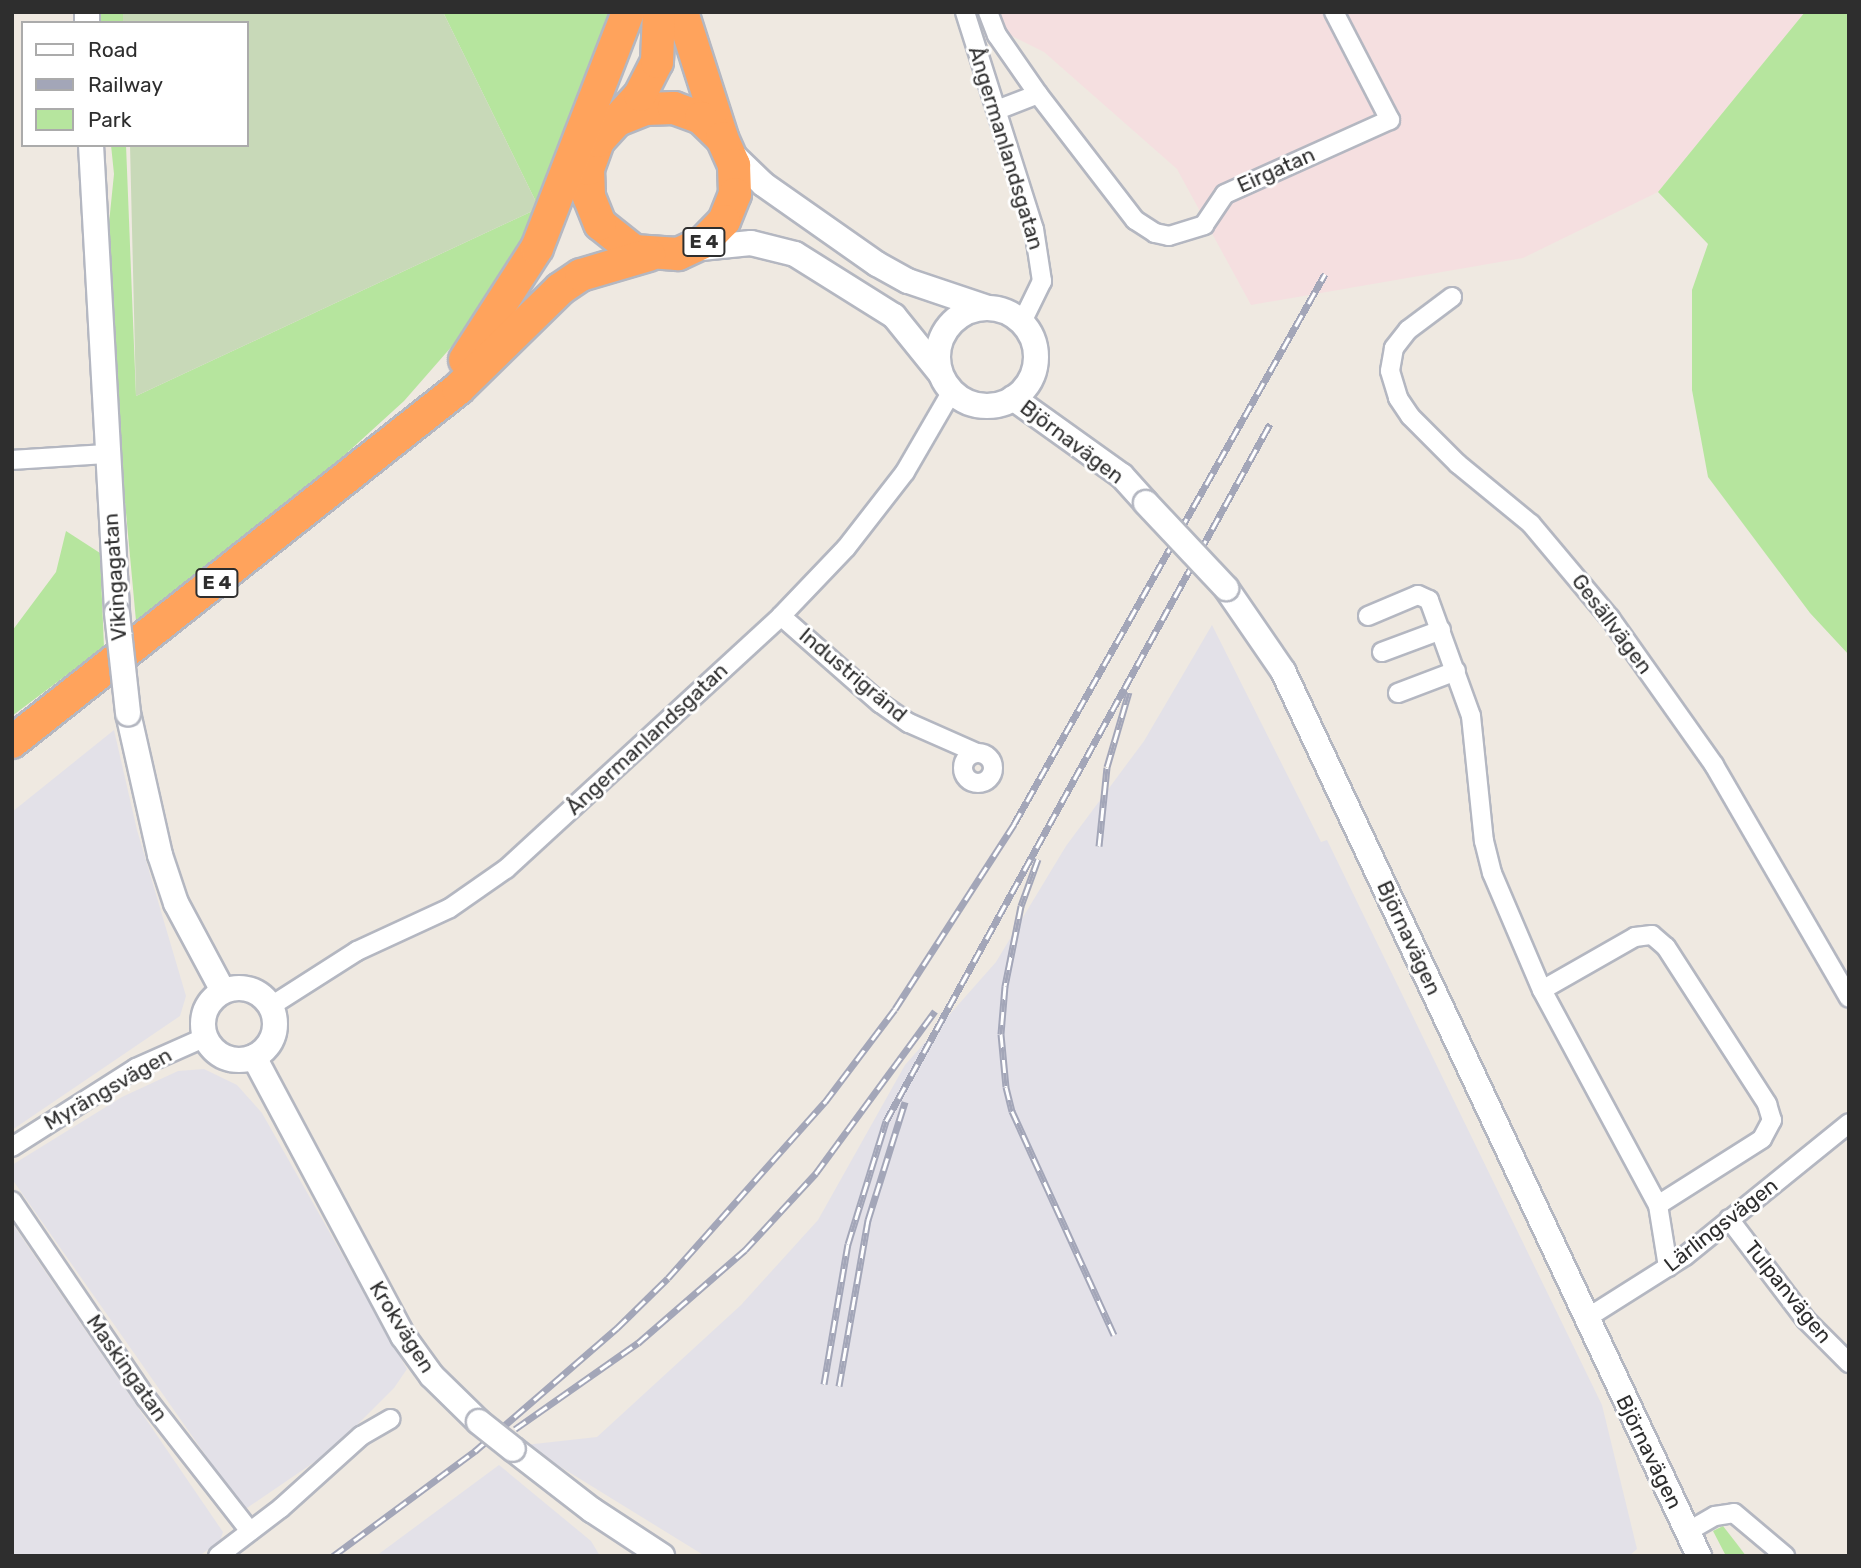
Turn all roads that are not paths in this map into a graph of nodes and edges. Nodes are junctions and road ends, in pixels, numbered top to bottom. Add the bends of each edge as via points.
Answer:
1 (628, 12) edge
2 (659, 12) edge
3 (682, 12) edge
4 (965, 12) edge
5 (988, 12) edge
6 (1334, 12) edge
7 (1038, 94) junction
8 (997, 110) junction
9 (618, 120) junction
10 (726, 145) junction
11 (91, 147) edge
12 (587, 183) junction
13 (691, 249) junction
14 (649, 255) junction
15 (1452, 297) dead end
16 (988, 308) junction
17 (1021, 322) junction
18 (465, 360) junction
19 (947, 383) junction
20 (1013, 398) junction
21 (417, 419) junction
22 (105, 454) junction
23 (12, 460) edge
24 (781, 616) junction
25 (1368, 616) dead end
26 (1441, 630) junction
27 (1382, 652) dead end
28 (1457, 671) junction
29 (1398, 693) dead end
30 (12, 741) edge
31 (969, 754) dead end
32 (1542, 990) junction
33 (223, 991) junction
34 (1849, 998) edge
35 (271, 1006) junction
36 (206, 1037) junction
37 (254, 1057) junction
38 (1849, 1123) edge
39 (12, 1147) edge
40 (12, 1200) edge
41 (1658, 1205) junction
42 (1729, 1219) junction
43 (1668, 1267) junction
44 (1587, 1318) junction
45 (1849, 1363) edge
46 (391, 1419) dead end
47 (250, 1531) junction
48 (1690, 1547) edge
49 (647, 1552) edge
50 (218, 1556) edge
51 (1785, 1556) edge

1 - 18 highway via 537,248
2 - 9 highway, E 4 via 657,62 640,95
3 - 10 highway, E 4
4 - 8 street, Ångermanlandsgatan
5 - 7 street via 998,36
6 - 7 street, Eirgatan via 1390,120 1225,194 1204,225 1180,234 1155,233 1135,220
7 - 8 street
8 - 17 street, Ångermanlandsgatan via 1034,229 1041,270 1036,298
9 - 10 highway via 645,109 674,108 701,118
9 - 12 highway, E 4 via 595,148
10 - 13 highway, E 4 via 736,179 731,208 715,233
10 - 16 main road via 763,184 877,264 917,285
11 - 22 main road, Vikingagatan
12 - 14 highway via 600,224 621,244
12 - 18 highway, E 4 via 544,270
13 - 14 highway, E 4
13 - 19 main road via 751,243 794,254 894,316
14 - 21 highway, E 4 via 581,275 560,289 503,350
15 - 34 street, Gesällvägen via 1408,330 1394,348 1390,371 1398,398 1458,464 1531,524 1610,618 1714,765
16 - 17 main road
16 - 19 main road via 966,313 947,328 938,351
17 - 20 main road via 1034,342 1035,366 1030,381
18 - 21 highway, E 4
19 - 20 main road via 982,405
19 - 24 street, Ångermanlandsgatan via 886,498
20 - 44 main road, Björnavägen, bridge via 1122,476 1226,587 1283,671
21 - 30 highway, E 4 via 280,534
22 - 23 street
22 - 33 main road, Vikingagatan, bridge via 128,713 160,855 177,903
24 - 31 street, Industrigränd via 880,703
24 - 35 street, Ångermanlandsgatan via 491,881 450,908 342,960
25 - 26 street via 1418,595 1429,600
26 - 27 street
26 - 28 street
28 - 29 street
28 - 32 street via 1473,725 1488,857
32 - 41 street
32 - 41 street via 1635,937 1652,935 1666,947 1767,1104 1772,1120 1762,1139
33 - 35 main road via 251,989
33 - 36 main road via 205,1014
35 - 37 main road via 274,1033 267,1048
36 - 37 main road via 226,1058
36 - 39 street, Myrängsvägen via 136,1068
37 - 49 main road, Krokvägen, bridge via 403,1336 432,1376 524,1459
38 - 42 street, Lärlingsvägen
40 - 47 street, Maskingatan via 146,1398
41 - 43 street
42 - 43 street, Lärlingsvägen
42 - 45 street, Tulpanvägen via 1806,1320
43 - 44 street, Lärlingsvägen
44 - 48 main road, Björnavägen
46 - 47 street via 361,1436
47 - 50 street
48 - 51 street via 1715,1516 1734,1513

